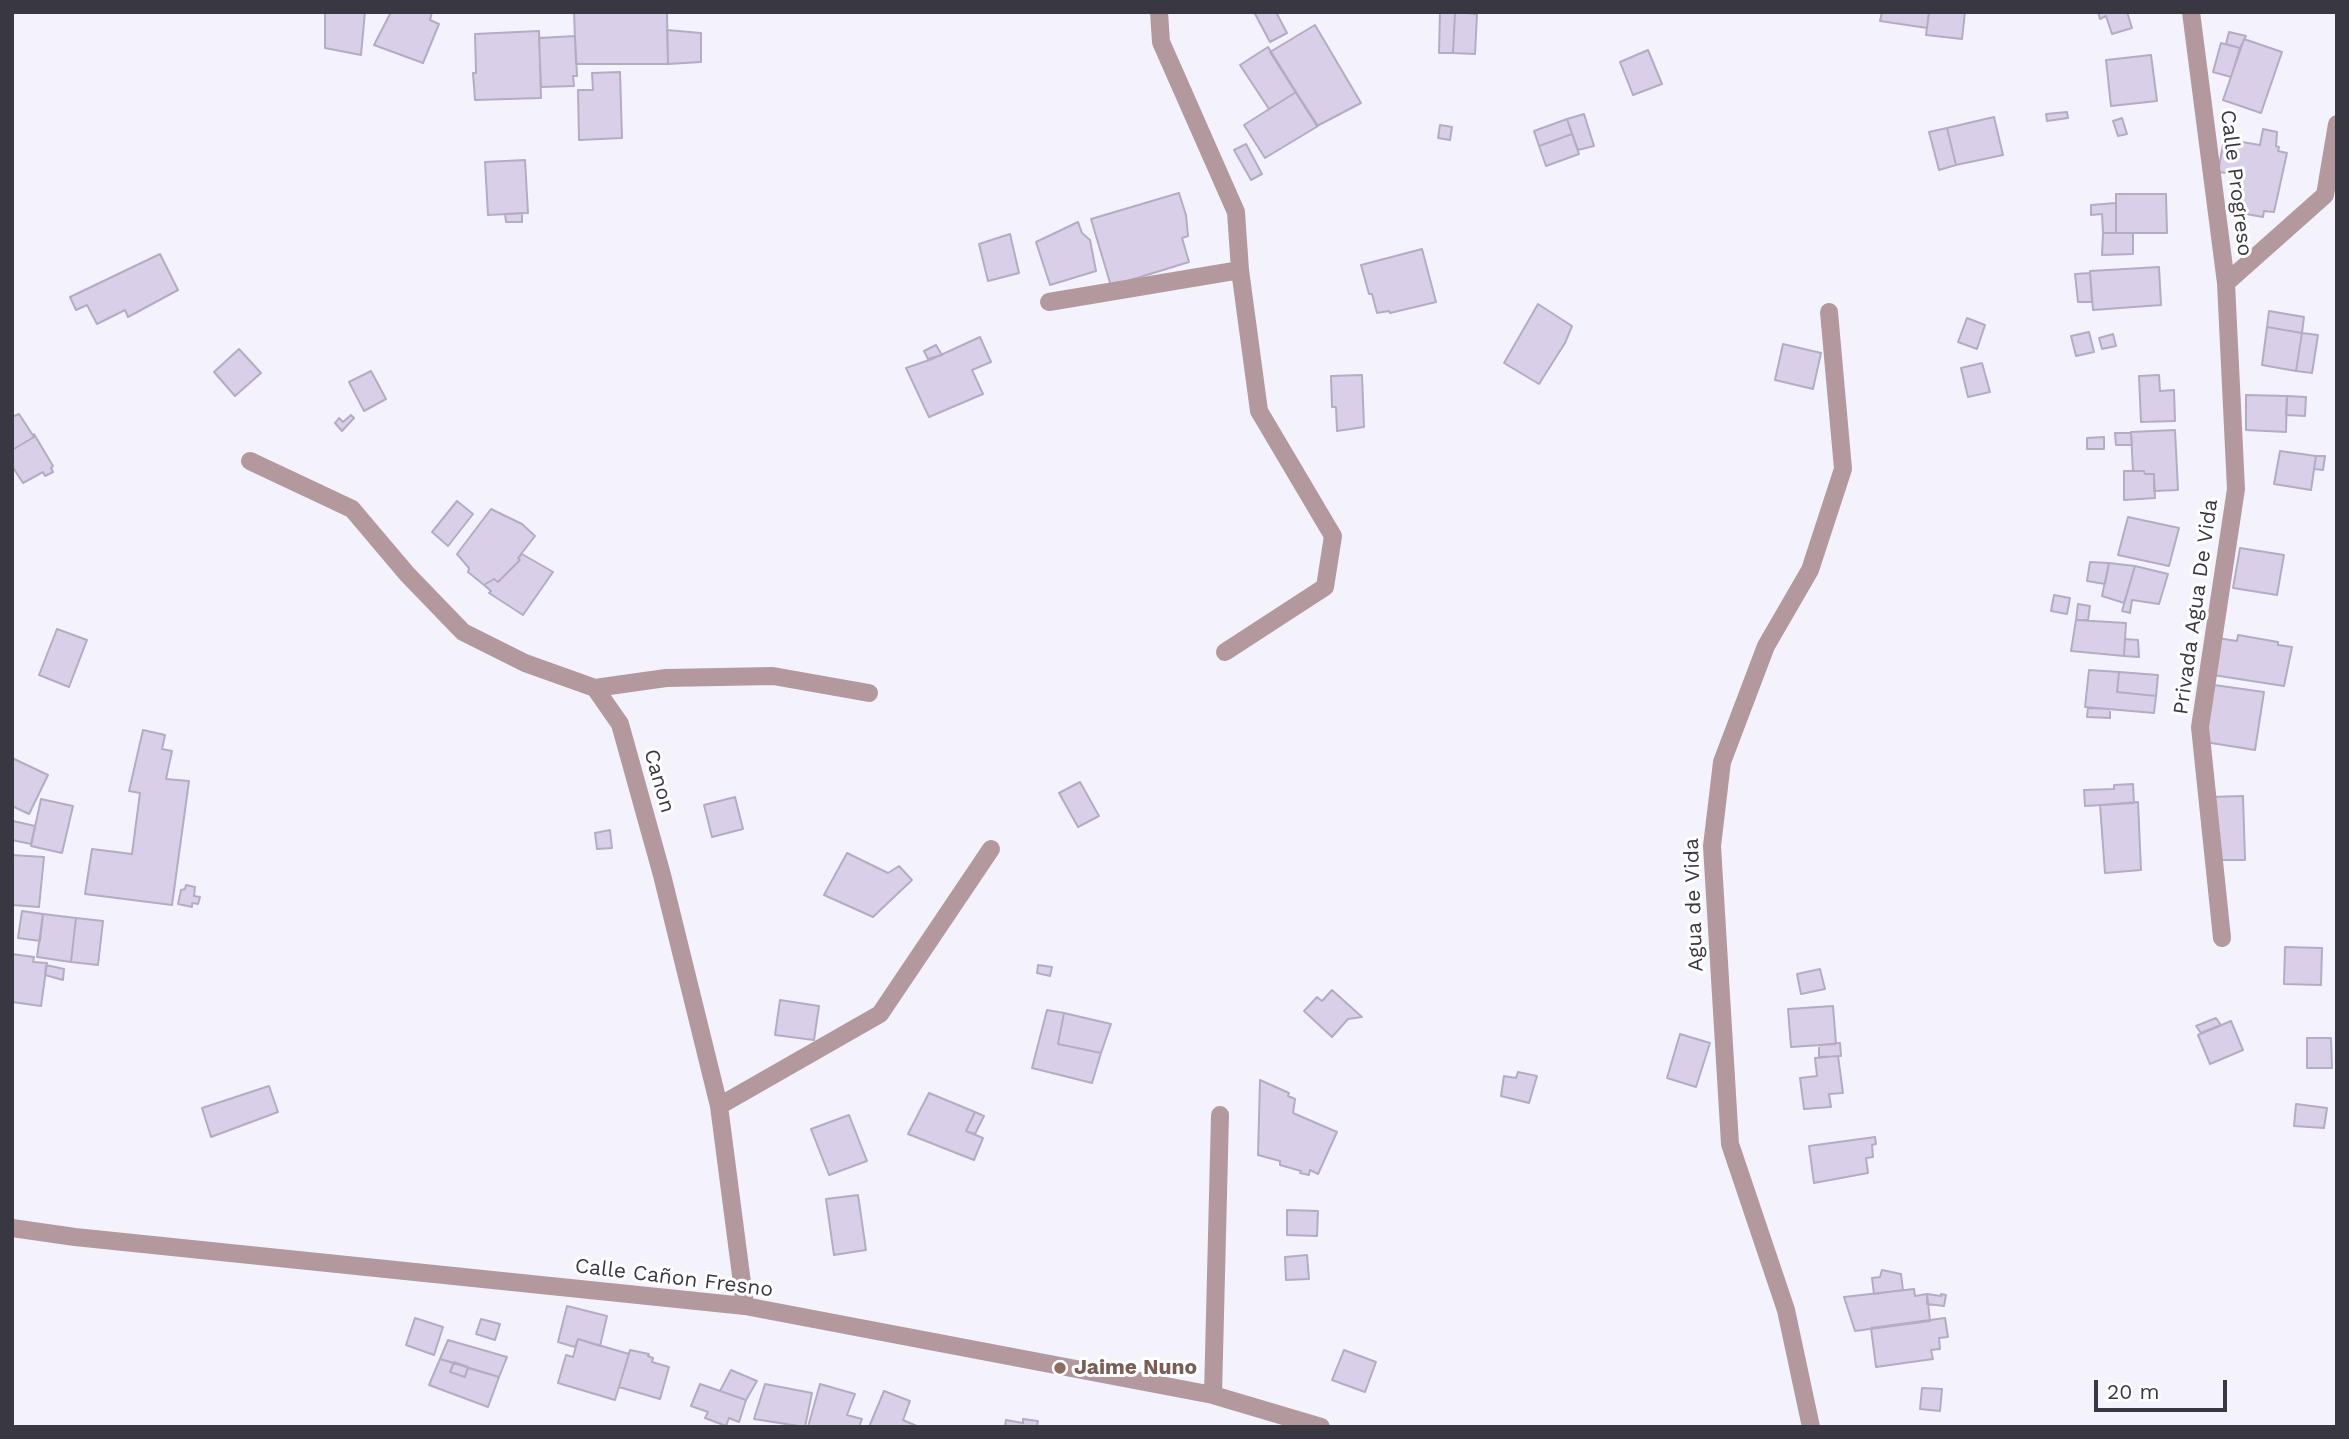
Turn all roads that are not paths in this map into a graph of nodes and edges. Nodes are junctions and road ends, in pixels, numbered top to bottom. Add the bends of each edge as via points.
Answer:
1 (1159, 12) edge
2 (2191, 12) edge
3 (2337, 124) edge
4 (1240, 270) junction
5 (2225, 282) junction
6 (1049, 302) dead end
7 (1829, 312) dead end
8 (250, 461) dead end
9 (1225, 652) dead end
10 (595, 688) junction
11 (869, 692) dead end
12 (991, 849) dead end
13 (2222, 938) dead end
14 (719, 1107) junction
15 (1220, 1115) dead end
16 (12, 1228) edge
17 (745, 1306) junction
18 (1213, 1395) junction
19 (1321, 1427) edge
20 (1811, 1427) edge

1 - 4 street via 1161,42 1236,212
2 - 5 street, Calle Progreso
3 - 5 street, Calle Progreso via 2325,195
4 - 6 street
4 - 9 street via 1259,411 1332,536 1325,587
5 - 13 street, Privada Agua De Vida via 2236,489 2200,727
7 - 20 street, Agua de Vida via 1843,469 1810,570 1766,646 1722,762 1712,846 1730,1144 1786,1310
8 - 10 street via 352,509 463,632 525,663
10 - 11 street via 666,678 773,676
10 - 14 street, Canon via 620,724
12 - 14 street via 880,1014
14 - 17 street, Canon
15 - 18 street
16 - 17 street, Calle Cañon Fresno
17 - 18 street, Calle Cañon Fresno
18 - 19 street, Calle Cañon Fresno

